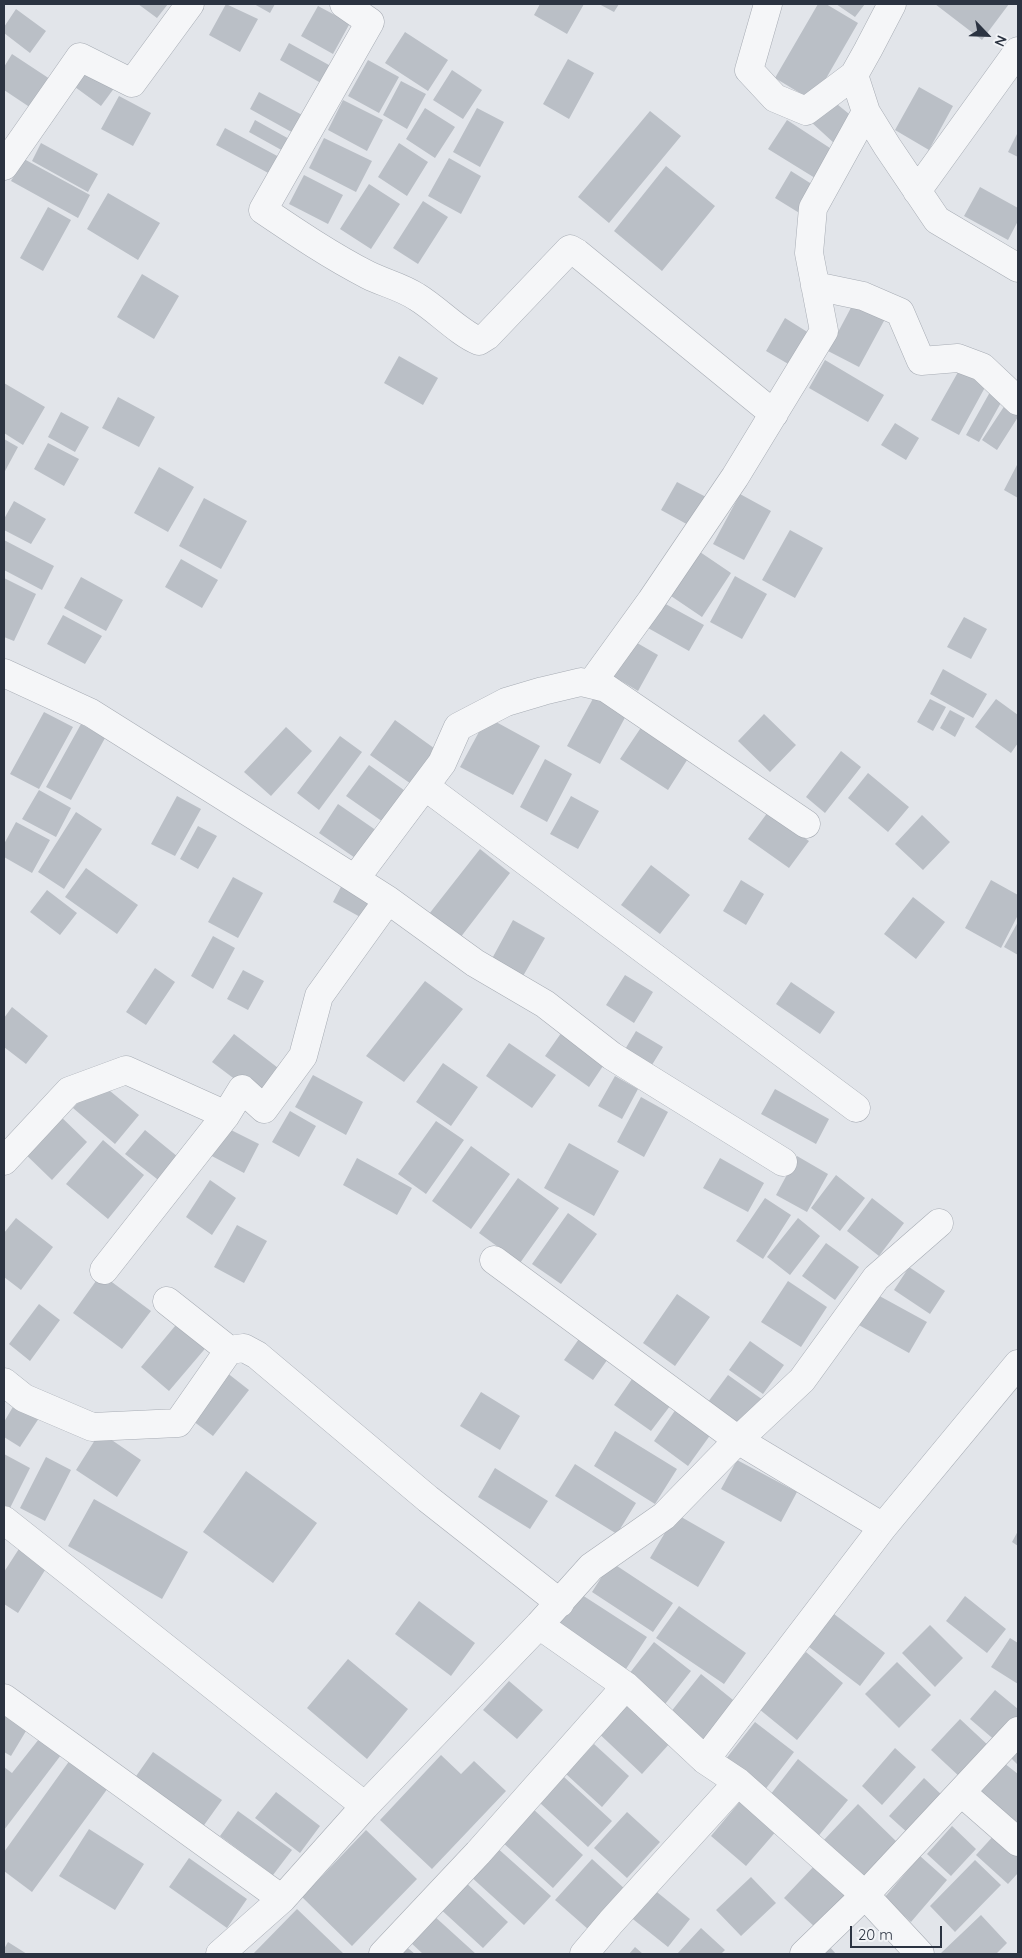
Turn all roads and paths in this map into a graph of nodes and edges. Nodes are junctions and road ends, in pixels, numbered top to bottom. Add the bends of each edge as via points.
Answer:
1 (190, 4) edge
2 (344, 4) edge
3 (768, 4) edge
4 (892, 4) edge
5 (1018, 51) edge
6 (854, 75) junction
7 (866, 112) junction
8 (4, 166) edge
9 (917, 191) junction
10 (1018, 268) edge
11 (816, 286) junction
12 (1018, 400) edge
13 (774, 414) junction
14 (4, 674) edge
15 (591, 684) junction
16 (426, 787) junction
17 (806, 824) dead end
18 (354, 879) junction
19 (388, 900) junction
20 (856, 1108) dead end
21 (226, 1115) junction
22 (4, 1161) edge
23 (783, 1162) dead end
24 (939, 1223) dead end
25 (494, 1260) dead end
26 (104, 1270) dead end
27 (167, 1301) dead end
28 (229, 1350) junction
29 (1018, 1364) edge
30 (4, 1382) edge
31 (738, 1440) junction
32 (4, 1520) edge
33 (883, 1527) junction
34 (560, 1603) junction
35 (539, 1625) junction
36 (626, 1686) junction
37 (4, 1698) edge
38 (1018, 1730) edge
39 (705, 1760) junction
40 (738, 1782) junction
41 (962, 1793) junction
42 (365, 1806) junction
43 (1018, 1842) edge
44 (865, 1895) junction
45 (282, 1899) junction
46 (220, 1954) edge
47 (383, 1954) edge
48 (584, 1954) edge
49 (804, 1954) edge
50 (920, 1954) edge

1 - 8 street via 132,83 80,56
2 - 13 street via 370,22 264,210 326,251 415,296 479,341 570,249
3 - 6 street via 748,70 775,98 806,111
4 - 6 street
5 - 9 street
6 - 7 street
7 - 9 street
7 - 11 street via 813,208 809,252
9 - 10 street via 937,220
11 - 12 street via 862,296 900,312 920,361 958,358 982,367
11 - 13 street via 824,331
13 - 15 street via 656,594
14 - 18 street via 91,713
15 - 16 street via 581,682 506,702 458,727 442,763
15 - 17 street via 606,688
16 - 18 street
16 - 20 street
18 - 19 street
19 - 21 street via 319,996 304,1056 264,1109 242,1089
19 - 23 street via 475,963 546,1004 612,1056
21 - 22 street via 126,1070 69,1090
21 - 26 street
24 - 31 street via 876,1278 802,1380
25 - 31 street
27 - 28 street
28 - 30 street via 178,1423 92,1427 24,1398
28 - 34 street via 244,1348 257,1355 428,1500
29 - 33 street
31 - 33 street
31 - 34 street via 664,1516 591,1567
32 - 42 street
33 - 39 street
34 - 35 street
35 - 36 street
35 - 42 street
36 - 39 street
36 - 47 street via 478,1853
37 - 45 street
38 - 41 street
39 - 40 street
40 - 44 street
40 - 48 street
41 - 43 street
41 - 44 street
42 - 45 street
44 - 49 street
44 - 50 street
45 - 46 street

